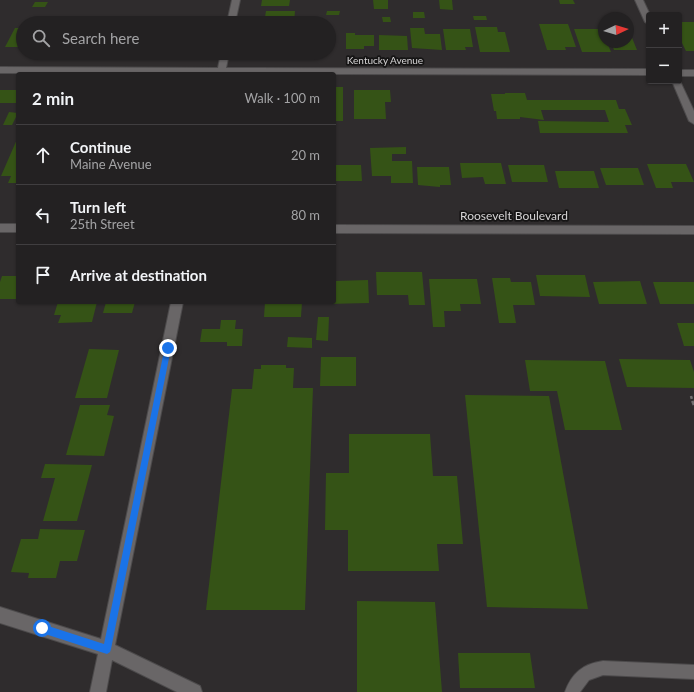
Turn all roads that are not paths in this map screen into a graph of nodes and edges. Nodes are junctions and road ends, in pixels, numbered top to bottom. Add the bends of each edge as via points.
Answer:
1 (236, 0) edge
2 (639, 0) edge
3 (646, 15) edge
4 (233, 16) edge
5 (224, 60) edge
6 (0, 70) edge
7 (221, 72) edge
8 (646, 72) edge
9 (682, 73) edge
10 (694, 73) edge
11 (677, 84) edge
12 (694, 121) edge
13 (0, 228) edge
14 (16, 228) edge
15 (336, 229) edge
16 (694, 230) edge
17 (177, 304) edge
18 (0, 615) edge
19 (107, 649) junction
20 (694, 672) edge
21 (98, 692) edge
22 (194, 692) edge
23 (572, 692) edge

1 - 4 street
2 - 3 street
5 - 7 street
6 - 7 street, Kentucky Avenue
7 - 8 street, Kentucky Avenue
9 - 10 street
11 - 12 street
13 - 14 street
15 - 16 street, Roosevelt Boulevard
17 - 19 street
18 - 19 street
19 - 21 street
19 - 22 street
20 - 23 lane via 592,669 582,674

